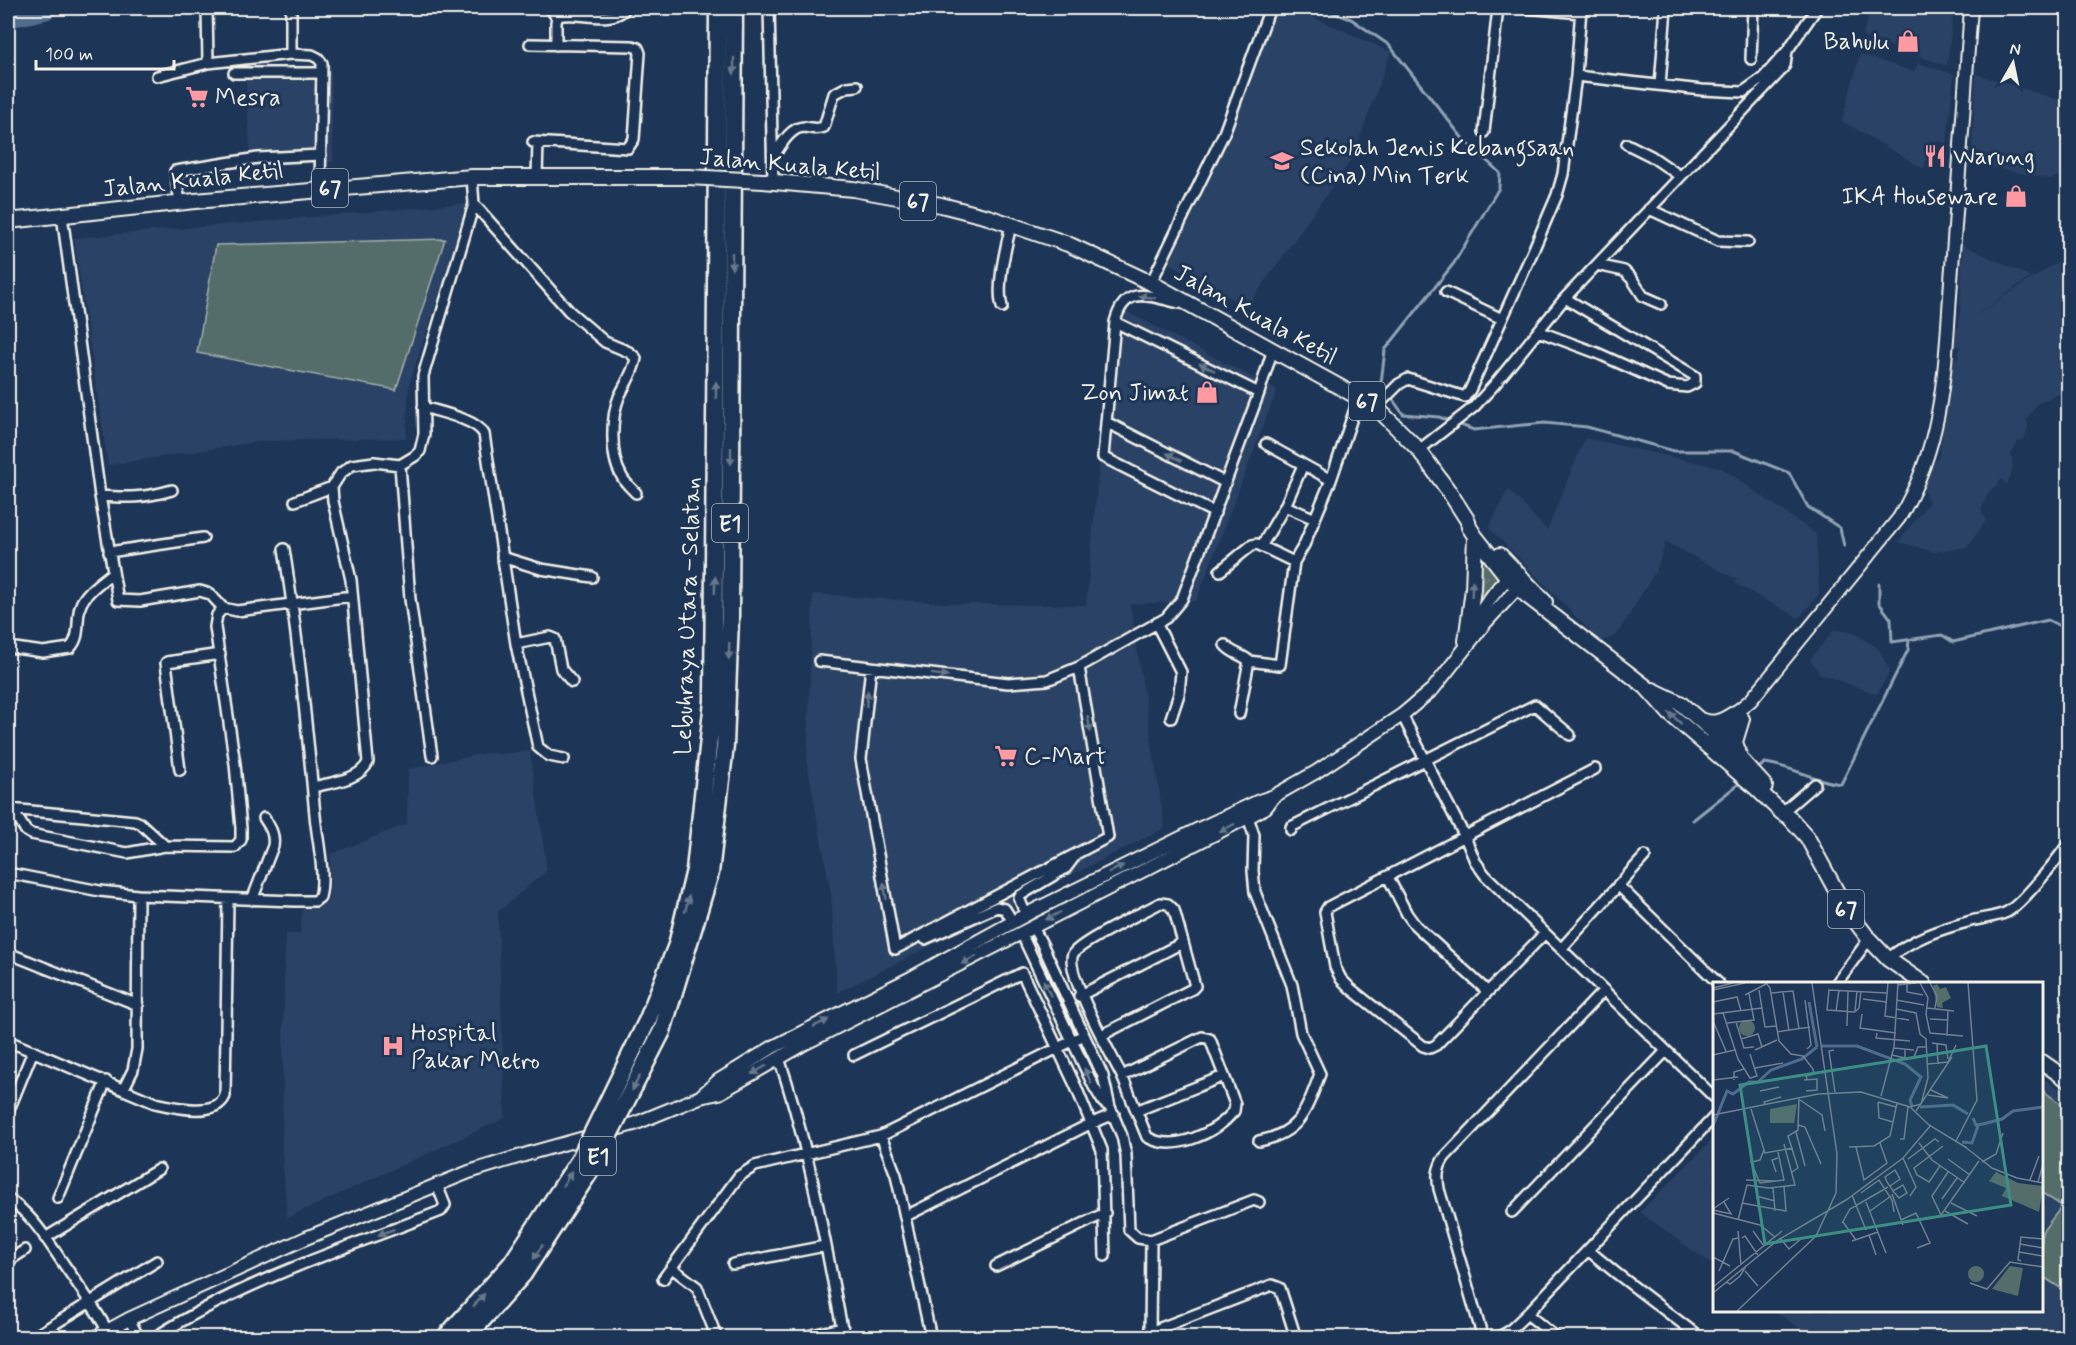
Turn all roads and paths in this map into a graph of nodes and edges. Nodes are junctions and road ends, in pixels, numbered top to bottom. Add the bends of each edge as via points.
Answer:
1 (207, 8) edge
2 (291, 8) edge
3 (550, 8) edge
4 (626, 8) edge
5 (718, 8) edge
6 (734, 8) edge
7 (770, 8) edge
8 (1270, 8) edge
9 (1498, 8) edge
10 (1526, 8) edge
11 (1666, 8) edge
12 (1753, 8) edge
13 (1817, 8) edge
14 (1971, 8) edge
15 (1581, 10) edge
16 (556, 18) junction
17 (530, 44) dead end
18 (556, 45) junction
19 (1787, 51) junction
20 (291, 54) junction
21 (1751, 59) dead end
22 (208, 63) junction
23 (321, 73) junction
24 (234, 74) dead end
25 (158, 76) dead end
26 (1576, 76) junction
27 (1660, 85) junction
28 (857, 86) dead end
29 (1484, 132) dead end
30 (1627, 144) dead end
31 (321, 155) junction
32 (773, 157) junction
33 (537, 176) junction
34 (1680, 176) junction
35 (472, 177) junction
36 (768, 182) junction
37 (320, 189) junction
38 (180, 202) junction
39 (474, 204) junction
40 (1649, 209) junction
41 (62, 215) junction
42 (8, 220) edge
43 (1011, 225) junction
44 (1748, 242) dead end
45 (1597, 265) junction
46 (1151, 283) junction
47 (1446, 292) dead end
48 (1565, 298) junction
49 (1661, 304) dead end
50 (1193, 306) junction
51 (1002, 307) dead end
52 (1502, 319) junction
53 (1115, 322) junction
54 (1538, 331) junction
55 (1273, 350) junction
56 (1259, 393) junction
57 (1359, 397) junction
58 (1465, 397) junction
59 (1380, 402) junction
60 (423, 407) junction
61 (1471, 409) junction
62 (1106, 422) junction
63 (1266, 444) dead end
64 (1419, 450) junction
65 (400, 465) junction
66 (1303, 465) junction
67 (1331, 480) junction
68 (1226, 483) junction
69 (332, 487) junction
70 (172, 490) dead end
71 (636, 493) dead end
72 (100, 496) junction
73 (295, 501) dead end
74 (1286, 506) junction
75 (1215, 513) junction
76 (1315, 519) junction
77 (1468, 520) junction
78 (1475, 536) junction
79 (203, 538) dead end
80 (1262, 545) junction
81 (284, 549) dead end
82 (109, 552) junction
83 (502, 557) junction
84 (1294, 562) junction
85 (1220, 571) dead end
86 (112, 573) junction
87 (592, 577) dead end
88 (1516, 579) junction
89 (352, 596) junction
90 (293, 603) junction
91 (223, 608) junction
92 (1156, 623) junction
93 (1466, 641) junction
94 (516, 644) junction
95 (1225, 645) dead end
96 (8, 647) edge
97 (220, 654) junction
98 (1456, 660) junction
99 (819, 661) dead end
100 (1249, 661) junction
101 (871, 667) junction
102 (1079, 667) junction
103 (572, 682) dead end
104 (1646, 687) junction
105 (1239, 714) dead end
106 (1402, 715) junction
107 (1738, 716) junction
108 (1171, 718) dead end
109 (1698, 719) junction
110 (1570, 735) dead end
111 (1715, 744) junction
112 (432, 756) dead end
113 (564, 759) dead end
114 (1425, 761) junction
115 (1743, 767) junction
116 (180, 770) dead end
117 (1595, 770) dead end
118 (1815, 784) dead end
119 (313, 787) junction
120 (1274, 796) junction
121 (9, 807) edge
122 (1788, 812) junction
123 (1248, 817) junction
124 (264, 818) dead end
125 (1291, 830) dead end
126 (1465, 837) junction
127 (2068, 844) edge
128 (165, 846) junction
129 (1078, 852) junction
130 (1645, 856) dead end
131 (8, 873) edge
132 (1388, 877) junction
133 (1618, 885) junction
134 (138, 895) junction
135 (228, 900) junction
136 (252, 900) junction
137 (1026, 915) junction
138 (1013, 922) junction
139 (1033, 927) junction
140 (1021, 933) junction
141 (1544, 933) junction
142 (913, 939) junction
143 (1869, 939) junction
144 (1182, 943) junction
145 (1561, 949) junction
146 (8, 954) edge
147 (1888, 959) junction
148 (1717, 982) edge
149 (1837, 982) edge
150 (1921, 982) edge
151 (1604, 990) junction
152 (1487, 991) junction
153 (1082, 995) junction
154 (1069, 1001) junction
155 (138, 1005) junction
156 (1084, 1035) junction
157 (1102, 1035) junction
158 (8, 1041) edge
159 (1072, 1041) junction
160 (1057, 1048) junction
161 (33, 1051) junction
162 (1666, 1051) junction
163 (854, 1055) dead end
164 (779, 1058) junction
165 (2043, 1063) edge
166 (1122, 1076) junction
167 (1224, 1076) junction
168 (2068, 1080) edge
169 (106, 1081) junction
170 (124, 1088) junction
171 (1713, 1095) edge
172 (700, 1097) junction
173 (1112, 1111) junction
174 (8, 1112) edge
175 (1136, 1112) junction
176 (1713, 1118) edge
177 (1090, 1124) junction
178 (881, 1136) junction
179 (1259, 1141) dead end
180 (807, 1154) junction
181 (159, 1169) dead end
182 (436, 1185) junction
183 (58, 1198) dead end
184 (8, 1199) edge
185 (1258, 1202) dead end
186 (1512, 1212) dead end
187 (1105, 1213) junction
188 (906, 1216) junction
189 (45, 1238) junction
190 (1151, 1240) junction
191 (825, 1246) junction
192 (25, 1250) dead end
193 (1588, 1250) junction
194 (1105, 1256) dead end
195 (8, 1261) edge
196 (157, 1261) dead end
197 (733, 1264) dead end
198 (996, 1266) dead end
199 (517, 1268) junction
200 (672, 1268) junction
201 (663, 1279) dead end
202 (91, 1301) junction
203 (1527, 1314) junction
204 (129, 1319) junction
205 (107, 1330) junction
206 (843, 1333) edge
207 (1150, 1335) edge
208 (32, 1338) edge
209 (94, 1338) edge
210 (139, 1338) edge
211 (154, 1338) edge
212 (445, 1338) edge
213 (466, 1338) edge
214 (717, 1338) edge
215 (798, 1338) edge
216 (931, 1338) edge
217 (1296, 1338) edge
218 (1483, 1338) edge
219 (1497, 1338) edge
220 (1557, 1338) edge
221 (1701, 1338) edge

1 - 22 street
2 - 20 street
3 - 16 street
4 - 16 street via 608,16
199 -> 5 highway, Lebuhraya Utara–Selatan / E1, bridge via 579,1161 648,1019 676,945 695,870 713,701
6 -> 199 highway, Lebuhraya Utara–Selatan / E1, bridge via 730,618 725,745 710,873 662,1031 592,1168
7 - 32 street
8 - 46 street via 1224,133
9 - 29 street
10 - 15 street
11 - 27 street
12 - 21 street
13 - 19 street
14 - 107 main road via 1948,344 1928,457 1899,518
15 - 26 street
16 - 18 street
17 - 18 street
18 - 33 street via 638,48 634,139 624,149 536,143
19 - 27 street via 1743,92
19 - 34 street via 1779,73
20 - 22 street
20 - 23 street via 318,58
22 - 25 street
23 - 24 street
23 - 31 street
26 - 27 street
26 - 52 street via 1557,195
28 - 32 street via 834,94 824,127 795,130
30 - 34 street
31 - 37 street
31 - 38 street via 258,158 175,171
32 - 36 street
33 - 35 main road, Jalan Kuala Ketil / 67
33 - 36 main road, Jalan Kuala Ketil / 67, bridge
34 - 40 street
35 - 37 main road, Jalan Kuala Ketil / 67
35 - 39 street
36 - 43 main road, Jalan Kuala Ketil / 67 via 864,191 941,205
37 - 38 main road, Jalan Kuala Ketil / 67
38 - 41 main road, Jalan Kuala Ketil / 67
39 - 60 street via 423,376
39 - 71 street via 569,311 606,342 636,358 619,398 613,439 614,460 621,477
40 - 44 street via 1718,241
40 - 45 street
41 - 42 main road, Jalan Kuala Ketil / 67
41 - 72 street
43 - 46 main road, Jalan Kuala Ketil / 67 via 1087,251
43 - 51 street
45 - 48 street
45 - 49 street via 1624,271 1643,296
46 - 50 main road, Jalan Kuala Ketil / 67
47 - 52 street
48 - 54 street
48 - 54 street via 1695,376 1695,383 1687,387 1668,385
50 -> 53 street via 1136,295 1121,305
50 - 55 main road, Jalan Kuala Ketil / 67
52 - 58 street
56 -> 53 street
53 - 62 street
54 - 61 street
55 - 56 street
55 - 57 main road, Jalan Kuala Ketil / 67
56 - 68 street
57 - 59 main road, Jalan Kuala Ketil / 67
57 - 67 street
58 - 59 street via 1408,379
58 - 61 street
59 - 64 main road, Jalan Kuala Ketil / 67
60 - 65 street via 420,451
60 - 83 street via 471,422 482,430
61 - 64 street
68 -> 62 street
62 - 75 street via 1103,457
63 - 66 street
64 - 77 main road, Jalan Kuala Ketil / 67
65 - 69 street via 352,465
65 - 112 street via 410,599
66 - 67 street
66 - 74 street
67 - 76 street
68 - 75 street
69 - 73 street
69 - 89 street
70 - 72 street via 133,498
72 - 82 street
74 - 76 street
74 - 80 street
75 - 92 street via 1182,599 1166,618
76 - 84 street
77 - 78 main road, Jalan Kuala Ketil / 67
77 - 88 main road, Jalan Kuala Ketil / 67
78 - 88 main road, Jalan Kuala Ketil / 67
93 -> 78 main road
79 - 82 street
80 - 84 street
80 - 85 street via 1252,545
81 - 90 street
82 - 86 street
83 - 87 street via 541,569
83 - 94 street
84 - 100 street via 1280,665
86 - 91 street via 118,600 140,601 200,591 210,594
86 - 96 street via 83,600 76,639 70,648 43,652
88 - 93 main road via 1492,595
88 - 98 main road
88 - 104 main road, Jalan Kuala Ketil / 67 via 1565,625
89 - 90 street
89 - 119 street via 368,762 366,768 351,777
90 - 91 street via 237,611
90 - 119 street
91 - 97 street via 215,621
92 - 102 street
92 - 108 street via 1181,672
93 - 98 main road
94 - 103 street via 555,639 561,669
94 - 113 street via 538,747 549,756
95 - 100 street
97 - 116 street via 166,663
97 - 128 street via 241,840 235,848
98 - 106 main road via 1433,689
99 - 101 street
100 - 105 street
101 -> 102 street via 1008,683 1047,680
142 -> 101 street via 895,949 862,765
102 -> 129 street via 1108,837
104 - 109 main road, Jalan Kuala Ketil / 67 via 1680,703
111 -> 104 main road, Jalan Kuala Ketil / 67 via 1670,714
106 - 114 street
106 - 120 main road
107 - 109 main road via 1709,724
107 - 111 main road
107 - 115 main road via 1735,742
109 - 111 main road, Jalan Kuala Ketil / 67
110 - 114 street via 1535,705
111 - 115 main road, Jalan Kuala Ketil / 67
114 - 125 street
114 - 126 street
115 - 122 main road, Jalan Kuala Ketil / 67 via 1781,812
117 - 126 street
118 - 122 street
119 - 136 street via 320,897 315,901
120 - 123 main road via 1266,807
137 -> 120 main road
121 - 128 street via 135,821
121 - 128 street via 26,831 36,836 127,853
122 - 143 main road, Jalan Kuala Ketil / 67 via 1807,837 1846,909
123 -> 139 main road
123 - 179 street via 1254,835 1255,892 1292,985 1301,1033 1320,1074 1306,1109 1295,1124 1276,1138
124 - 136 street via 273,832 273,846
126 - 132 street
126 - 141 street via 1485,875
127 - 147 street via 2018,904 2005,913 1920,937
129 - 137 street via 1066,868 1021,894 1018,898
129 - 142 street
130 - 133 street
131 - 134 street
132 - 152 street via 1415,925
132 - 152 street via 1325,912 1335,967 1341,979 1430,1048
133 - 145 street
133 - 148 street
134 - 135 street
134 - 155 street
135 - 136 street
135 - 170 street via 222,1103 181,1109 155,1103
137 - 138 main road
137 - 139 main road
138 - 140 main road
138 - 142 street via 1005,909 997,907 926,939
172 -> 138 main road via 718,1080 772,1047
139 - 140 main road
139 - 154 street
159 -> 140 street
140 -> 164 main road
141 - 145 street
141 - 152 street
143 - 147 main road, Jalan Kuala Ketil / 67
143 - 149 street
144 - 153 street
144 - 153 street via 1174,910 1160,903 1085,942 1074,953 1071,961
144 - 157 street via 1194,988
145 - 151 street
146 - 155 street
147 - 150 main road, Jalan Kuala Ketil / 67
151 - 162 street
151 - 218 street via 1438,1167 1439,1189
153 - 154 street
153 - 157 street
154 - 156 street
155 - 170 street via 136,1058
156 - 159 street
156 - 173 street via 1103,1076
157 - 166 street
158 - 161 street
159 - 160 street
173 -> 159 street via 1094,1087
160 - 163 street via 1022,973
160 - 177 street
160 - 178 street
161 - 169 street
161 - 174 street
162 - 171 street
162 - 186 street
164 -> 172 main road via 719,1093
164 - 180 street
165 - 168 main road
166 - 167 street via 1205,1036 1212,1042
166 - 175 street
167 - 175 street
167 - 175 street via 1234,1111 1213,1128 1186,1141 1171,1144 1148,1137
169 - 170 street
169 - 183 street
172 - 182 main road via 634,1124 503,1161
173 - 177 street
173 - 190 street via 1126,1155 1130,1230 1138,1238
176 - 193 street
177 - 187 street via 1102,1150
177 - 188 street
178 - 180 street
178 - 188 street
180 - 191 street
180 - 200 street via 756,1166 739,1176
181 - 189 street
182 - 204 main road via 306,1238
182 -> 211 street via 445,1205 441,1211 300,1266 188,1316
184 - 189 street via 25,1212
185 - 190 street via 1254,1200
187 - 194 street
187 - 198 street
188 - 216 street
189 - 202 street
190 - 207 street
191 - 197 street
191 - 206 street
192 - 195 street
193 - 203 street
193 - 221 street
196 - 202 street
212 -> 199 highway, Lebuhraya Utara–Selatan / E1
199 - 213 highway, Lebuhraya Utara–Selatan / E1
200 - 201 street
200 - 214 street via 697,1287
202 - 205 street
202 - 208 street
203 - 219 street
203 - 220 street
204 - 205 main road
204 - 210 street
205 - 209 main road
206 - 215 street
207 - 217 street via 1272,1285 1280,1288

